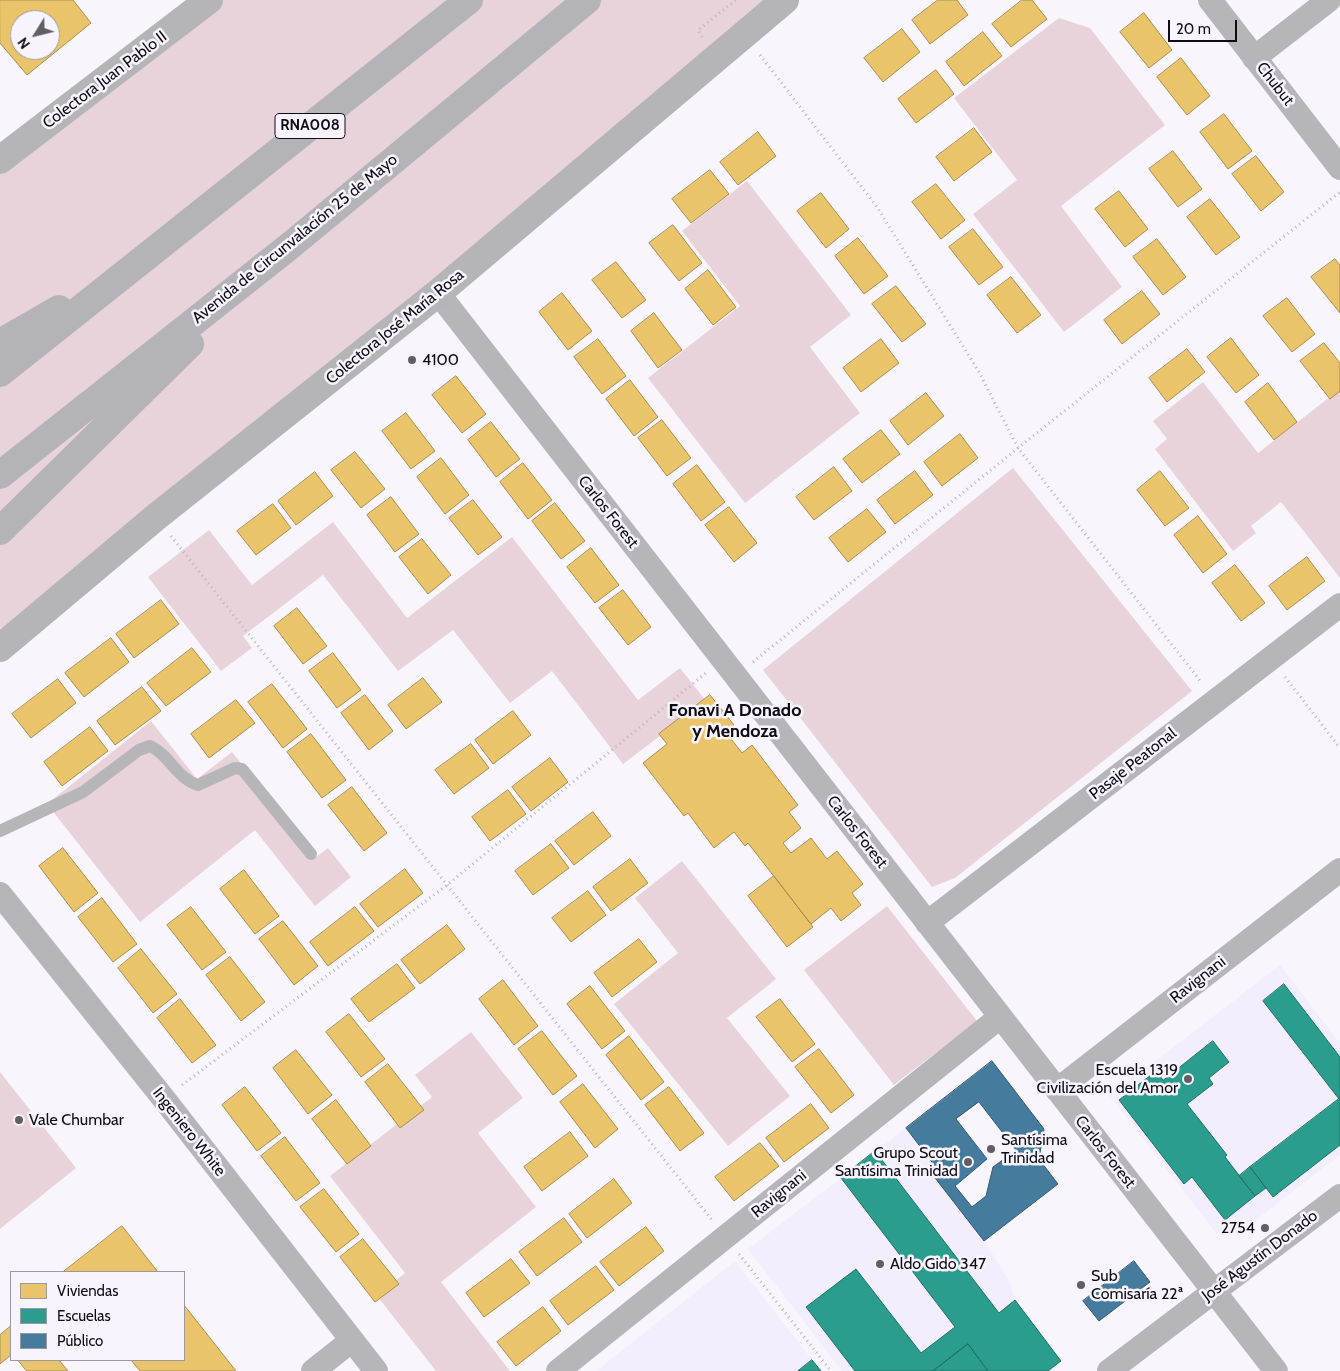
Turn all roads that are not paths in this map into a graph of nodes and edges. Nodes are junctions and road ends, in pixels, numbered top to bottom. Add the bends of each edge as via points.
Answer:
1 (209, 0) edge
2 (469, 0) edge
3 (587, 0) edge
4 (785, 0) edge
5 (1210, 0) edge
6 (1329, 0) edge
7 (1254, 58) junction
8 (0, 160) edge
9 (1340, 168) edge
10 (291, 245) junction
11 (152, 252) junction
12 (438, 293) junction
13 (0, 343) edge
14 (0, 373) edge
15 (0, 474) edge
16 (0, 530) edge
17 (1340, 605) edge
18 (0, 648) edge
19 (0, 832) edge
20 (311, 854) dead end
21 (1340, 870) edge
22 (0, 894) edge
23 (927, 923) junction
24 (1000, 1017) junction
25 (1057, 1090) junction
26 (1340, 1196) edge
27 (1213, 1291) junction
28 (351, 1341) junction
29 (313, 1371) edge
30 (376, 1371) edge
31 (558, 1371) edge
32 (1109, 1371) edge
33 (1276, 1371) edge

1 - 8 main road, Colectora Juan Pablo II
2 - 11 highway, RNA008
3 - 10 highway, Avenida de Circunvalación 25 de Mayo
4 - 12 main road, Colectora José María Rosa
5 - 7 street, Chubut
6 - 7 street
7 - 9 street, Chubut
10 - 15 highway, Avenida de Circunvalación 25 de Mayo
10 - 16 highway
11 - 13 highway
11 - 14 highway, RNA008
12 - 18 main road, Colectora José María Rosa via 156,518
12 - 23 street, Carlos Forest
17 - 23 street, Pasaje Peatonal
19 - 20 lane via 83,792 150,746 158,749 189,783 198,785 235,768 242,770
21 - 25 street, Ravignani
22 - 28 street, Ingeniero White
23 - 24 street, Carlos Forest
24 - 25 street, Carlos Forest
24 - 31 street, Ravignani
25 - 27 street, Carlos Forest
26 - 27 street, José Agustín Donado
27 - 32 street, José Agustín Donado
27 - 33 street, Carlos Forest
28 - 29 street
28 - 30 street, Ingeniero White

